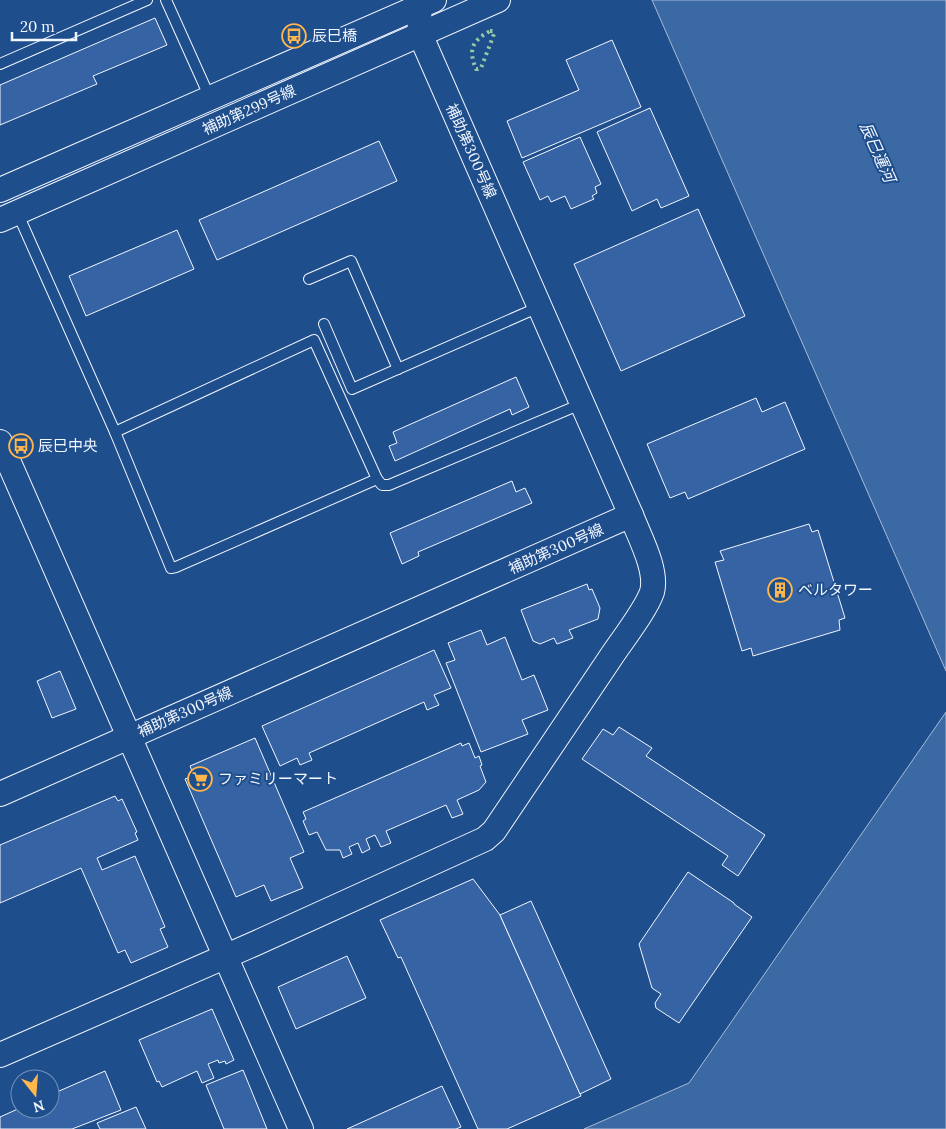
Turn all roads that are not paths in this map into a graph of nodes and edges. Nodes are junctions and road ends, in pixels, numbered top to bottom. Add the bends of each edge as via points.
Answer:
1 (147, 0) edge
2 (166, 0) edge
3 (498, 0) edge
4 (423, 2) edge
5 (393, 8) edge
6 (420, 34) junction
7 (0, 64) edge
8 (210, 98) junction
9 (0, 190) edge
10 (9, 216) edge
11 (309, 279) dead end
12 (539, 307) junction
13 (324, 324) dead end
14 (398, 369) junction
15 (582, 404) junction
16 (115, 432) junction
17 (0, 442) edge
18 (377, 479) junction
19 (631, 515) junction
20 (130, 736) junction
21 (0, 794) edge
22 (226, 956) junction
23 (0, 1055) edge
24 (302, 1129) edge

1 - 7 lane
2 - 8 lane
3 - 6 street, 補助第299号線
4 - 5 street, 補助第299号線
4 - 6 street
5 - 6 street
5 - 8 street, 補助第299号線
6 - 10 street, 補助第299号線
6 - 12 street, 補助第300号線
8 - 9 street, 補助第299号線
10 - 16 lane
11 - 14 lane via 351,261
12 - 14 lane
12 - 15 street, 補助第300号線
13 - 14 lane via 352,389
15 - 18 lane via 389,485 382,485
15 - 19 street, 補助第300号線
16 - 18 lane via 171,568
16 - 18 lane via 314,340
17 - 20 street
19 - 20 street, 補助第300号線
19 - 22 street via 648,556 652,591 494,831 476,845
20 - 21 street, 補助第300号線
20 - 22 street
22 - 23 street
22 - 24 street

